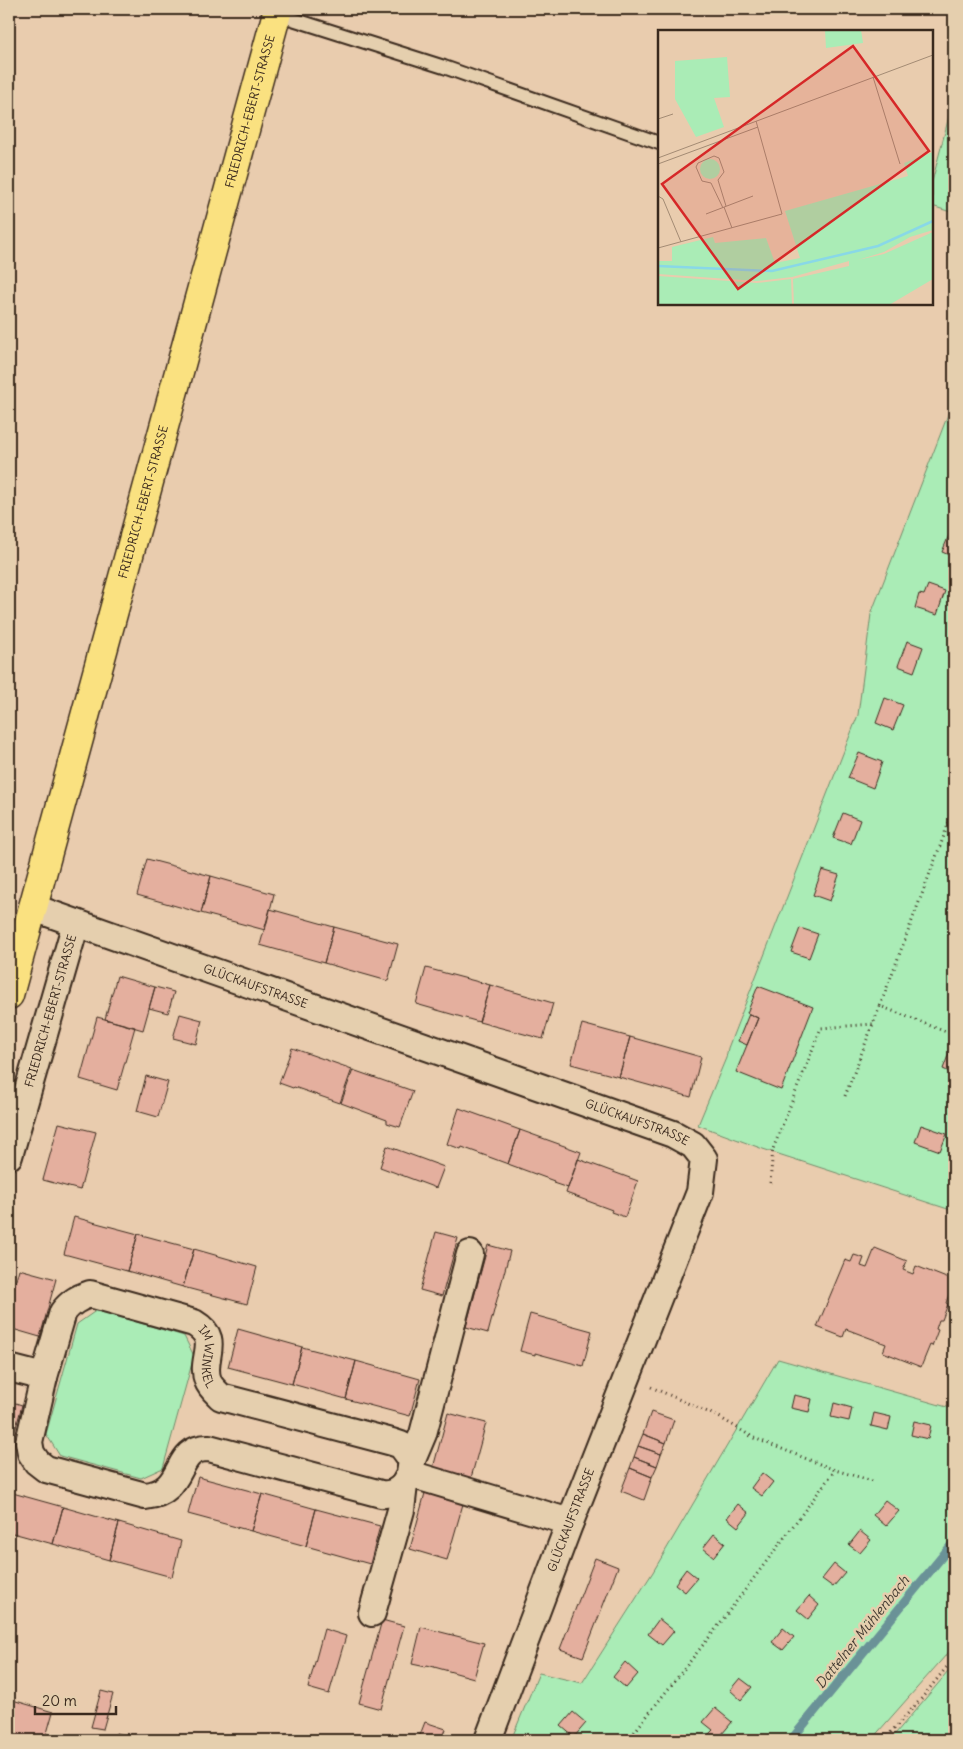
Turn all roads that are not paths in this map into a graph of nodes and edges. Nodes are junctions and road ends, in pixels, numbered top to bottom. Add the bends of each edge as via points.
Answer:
1 (278, 11) edge
2 (658, 143) edge
3 (34, 908) junction
4 (76, 923) junction
5 (9, 995) edge
6 (9, 1156) edge
7 (470, 1254) dead end
8 (9, 1368) edge
9 (44, 1377) junction
10 (409, 1473) junction
11 (570, 1522) junction
12 (372, 1614) dead end
13 (488, 1740) edge

1 - 2 lane
1 - 3 main road, FRIEDRICH-EBERT-STRASSE
3 - 4 street, GLÜCKAUFSTRASSE
3 - 5 main road, FRIEDRICH-EBERT-STRASSE
4 - 6 street, FRIEDRICH-EBERT-STRASSE
4 - 11 street, GLÜCKAUFSTRASSE via 673,1134 693,1145 704,1159 700,1192
7 - 10 street via 423,1434
8 - 9 street
9 - 10 street, IM WINKEL via 29,1442 37,1462 46,1468 145,1496 166,1490 188,1455 195,1450 209,1448 381,1494 398,1491
9 - 10 street, IM WINKEL via 63,1312 78,1298 90,1294 203,1328 210,1343 207,1380 220,1397 400,1445
10 - 11 street, IM WINKEL
10 - 12 street
11 - 13 street, GLÜCKAUFSTRASSE

